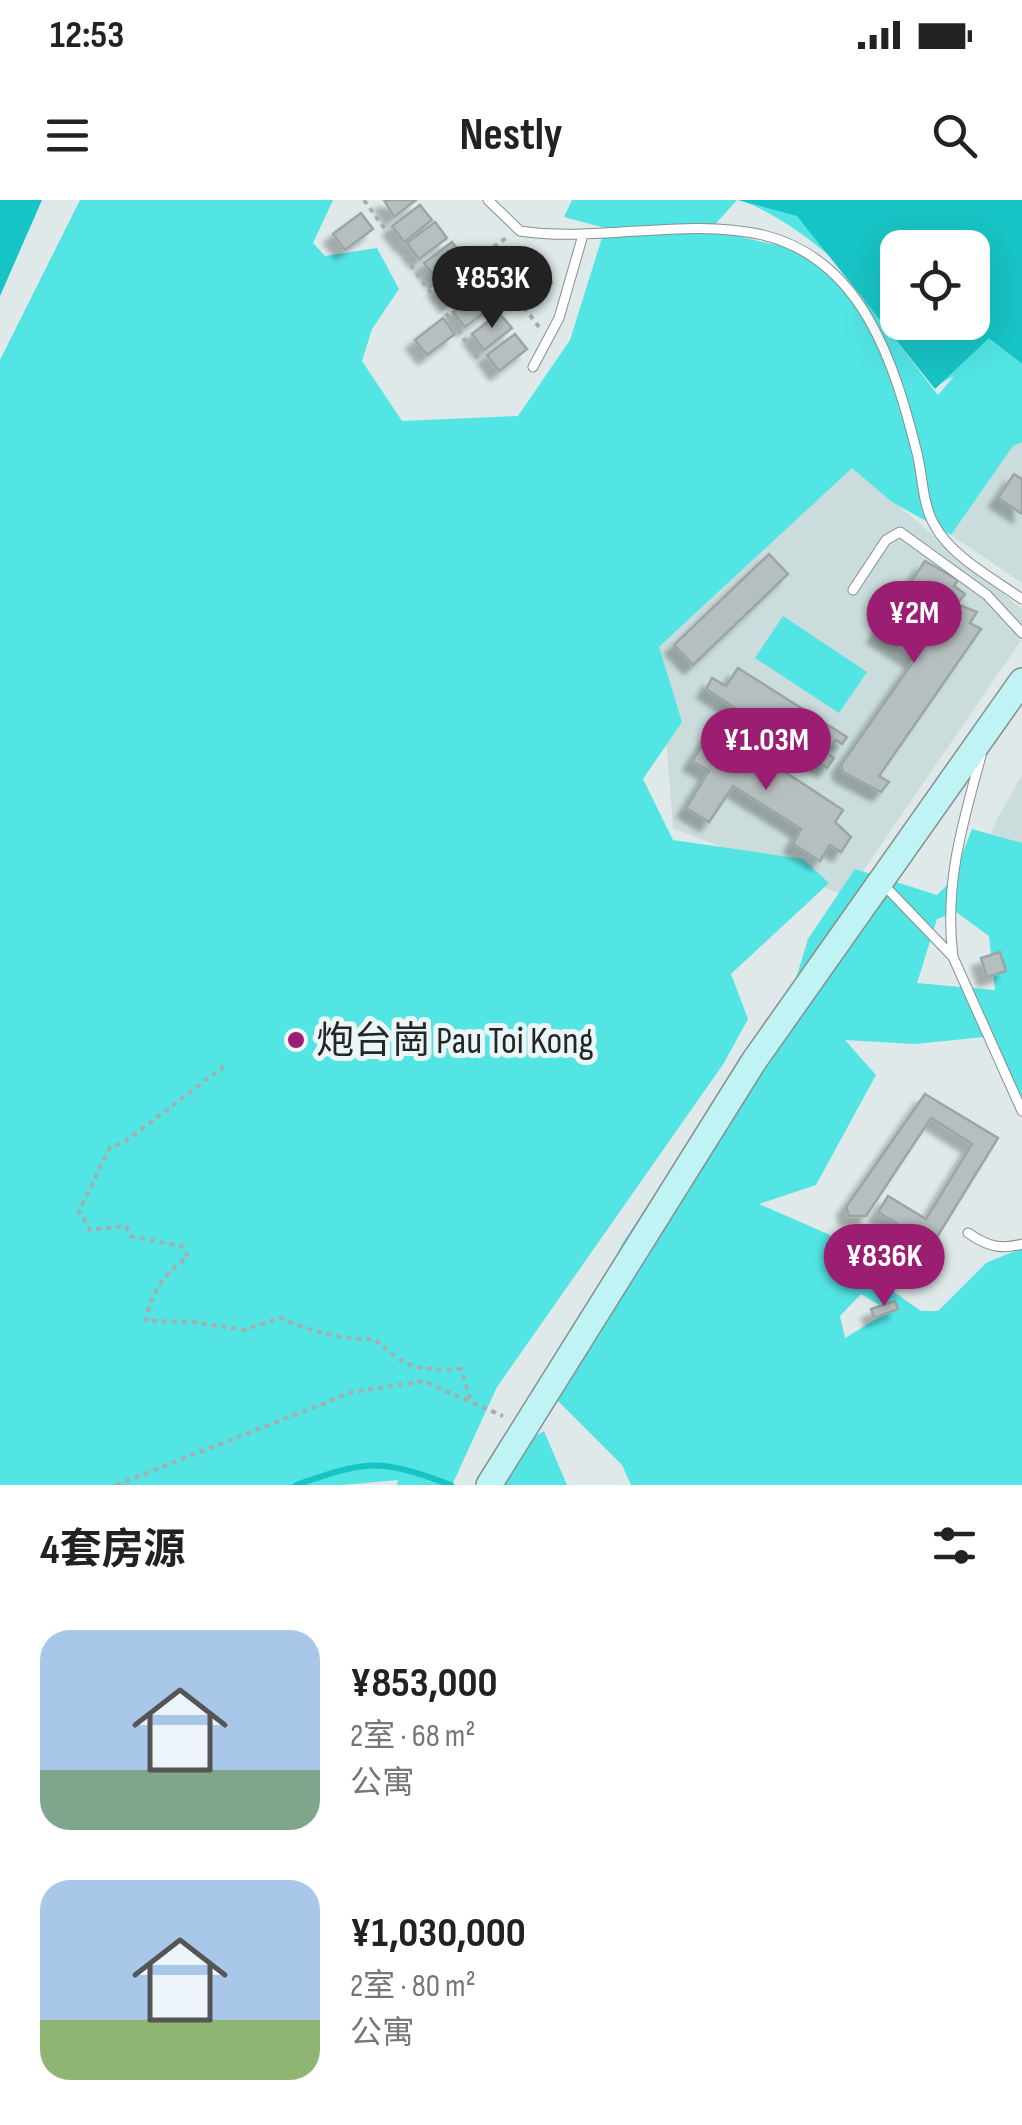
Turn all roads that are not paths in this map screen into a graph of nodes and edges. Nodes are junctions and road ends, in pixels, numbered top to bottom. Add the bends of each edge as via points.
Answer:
1 (488, 200) edge
2 (583, 235) junction
3 (534, 367) dead end
4 (853, 590) dead end
5 (1022, 599) edge
6 (1022, 633) edge
7 (1022, 681) edge
8 (989, 730) junction
9 (882, 882) junction
10 (953, 957) junction
11 (1022, 1111) edge
12 (968, 1233) dead end
13 (1022, 1244) edge
14 (489, 1485) edge

1 - 2 lane via 520,231
2 - 3 lane via 559,318
2 - 5 lane via 762,235 824,264 852,291 879,336 933,524
4 - 6 lane via 886,540 900,532 987,595
7 - 8 main road
8 - 9 main road
8 - 10 lane via 951,874
9 - 10 lane
9 - 14 main road via 684,1167
10 - 11 lane
12 - 13 lane via 1004,1249

